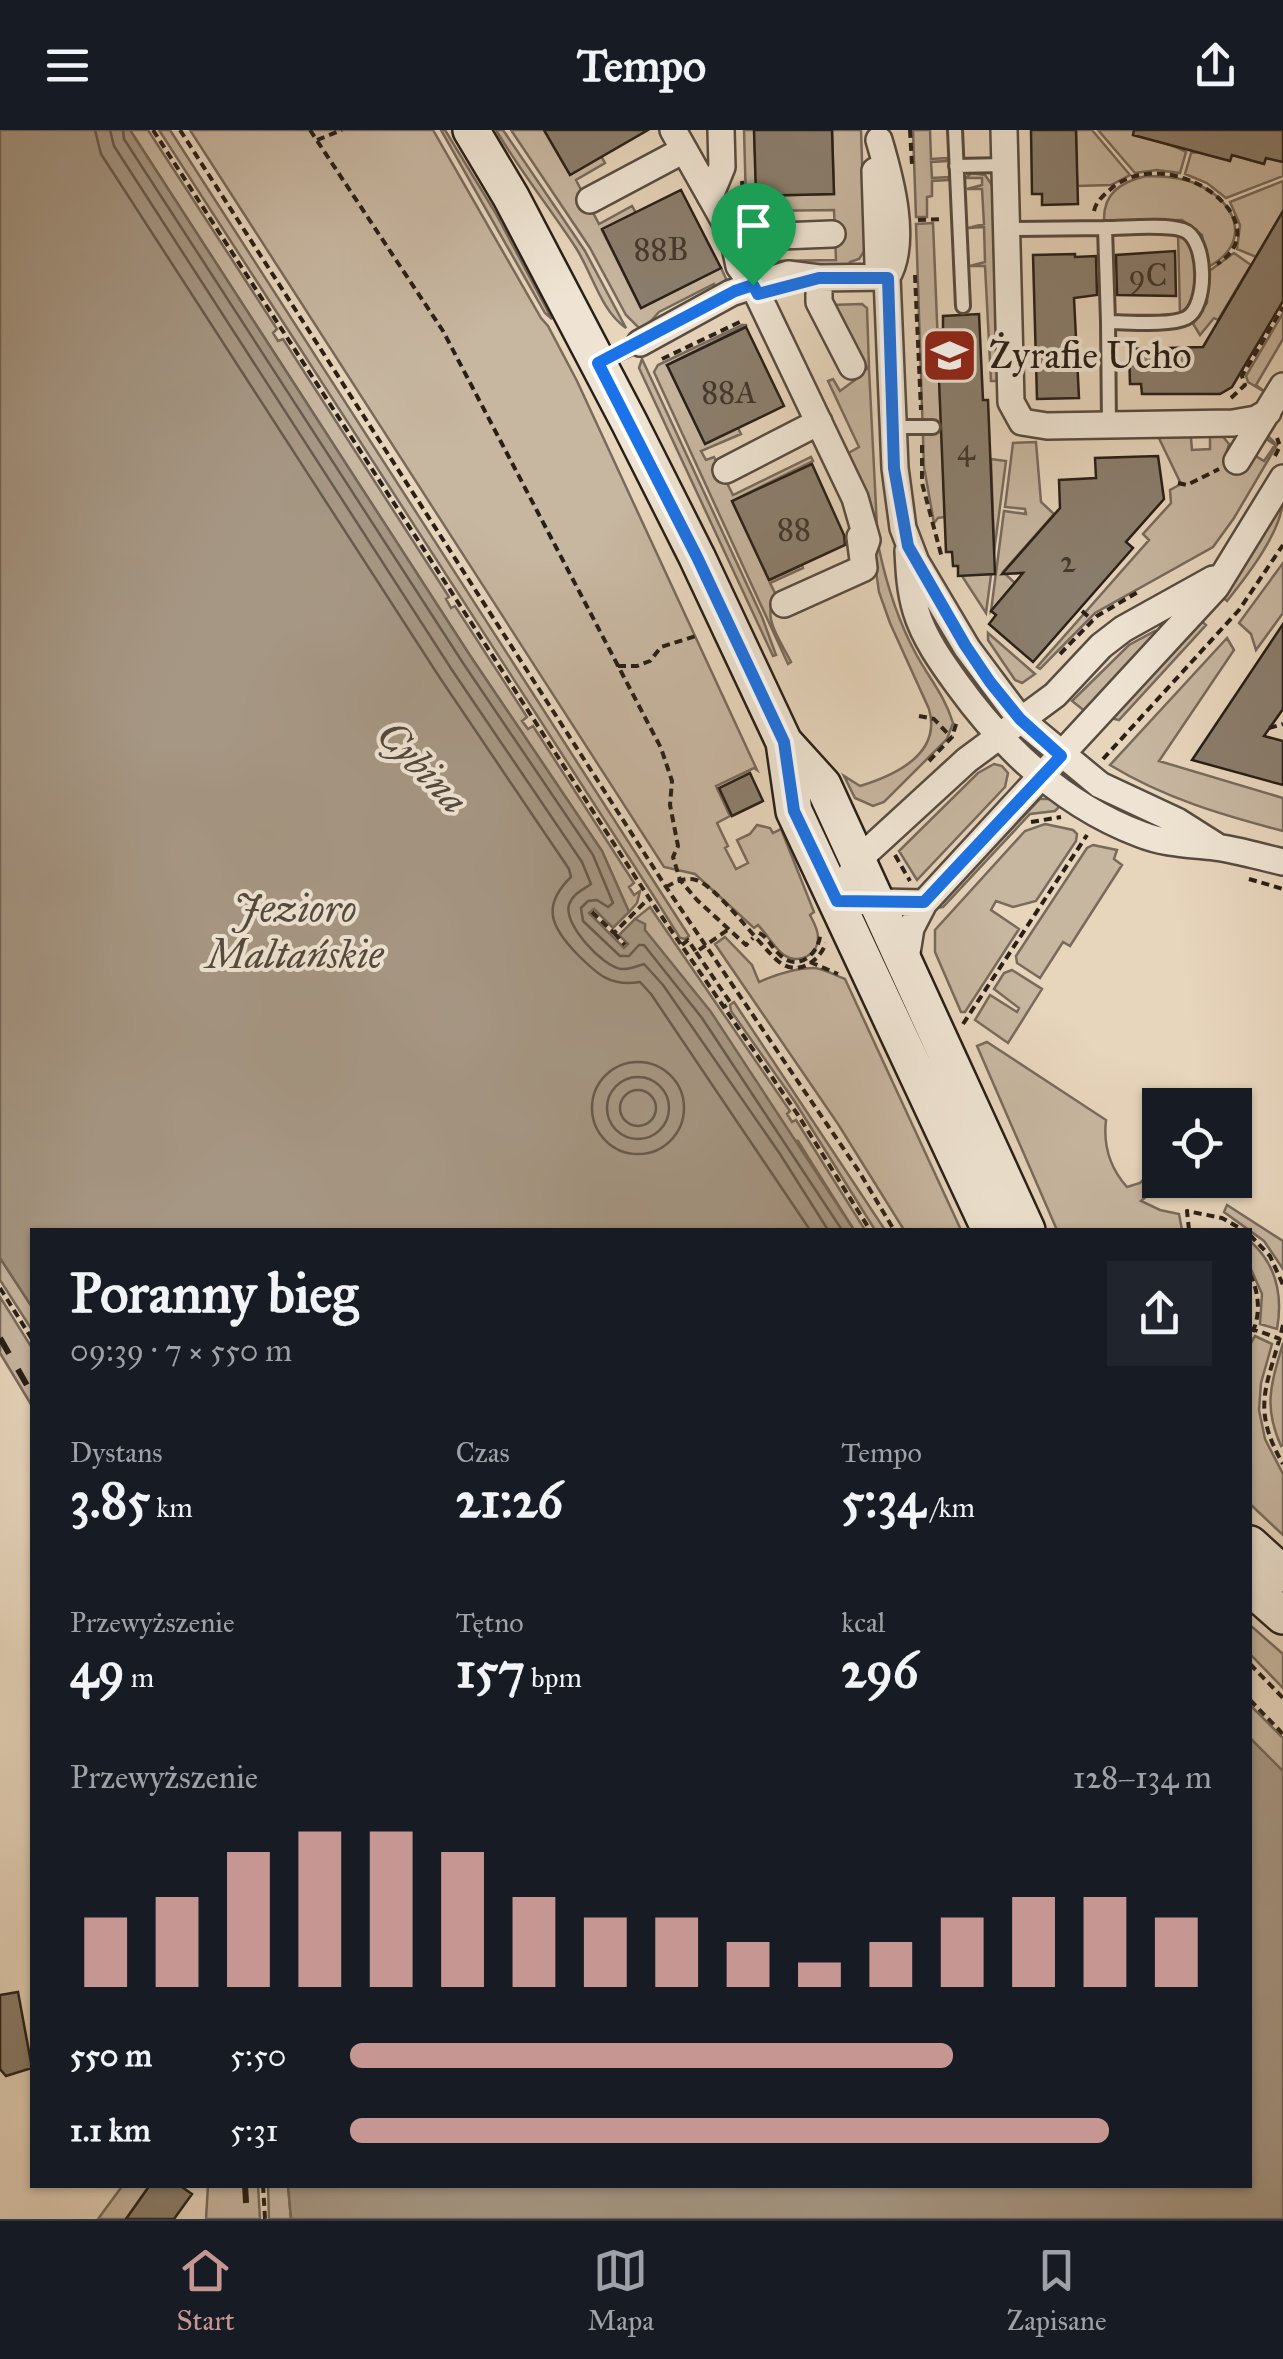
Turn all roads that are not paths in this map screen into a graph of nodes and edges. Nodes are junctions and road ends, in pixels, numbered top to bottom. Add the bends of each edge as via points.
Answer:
1 (472, 130) edge
2 (720, 130) edge
3 (954, 130) edge
4 (1004, 130) edge
5 (879, 135) edge
6 (678, 140) edge
7 (1005, 165) junction
8 (956, 166) junction
9 (710, 196) junction
10 (590, 200) dead end
11 (1105, 228) junction
12 (1007, 229) junction
13 (832, 234) dead end
14 (734, 242) junction
15 (819, 278) junction
16 (888, 278) junction
17 (747, 298) junction
18 (962, 306) dead end
19 (1108, 322) junction
20 (644, 354) joint
21 (598, 363) junction
22 (852, 366) dead end
23 (1283, 386) edge
24 (1273, 421) edge
25 (819, 422) junction
26 (1109, 425) junction
27 (894, 427) junction
28 (932, 428) dead end
29 (1237, 461) road end
30 (726, 470) dead end
31 (1277, 472) edge
32 (908, 546) junction
33 (1232, 563) junction
34 (784, 604) dead end
35 (1020, 719) junction
36 (997, 736) junction
37 (784, 742) junction
38 (1061, 756) junction
39 (1041, 778) junction
40 (1218, 848) junction
41 (858, 860) junction
42 (1283, 862) edge
43 (918, 893) junction
44 (877, 903) junction
45 (831, 914) junction
46 (905, 965) junction
47 (989, 1228) edge
48 (1025, 1228) edge
49 (1252, 1546) edge
50 (1283, 1574) edge
51 (1252, 1589) edge
52 (1283, 1616) edge

1 - 21 street
2 - 9 street via 722,166
3 - 8 lane
4 - 7 street
5 - 16 street via 897,239
6 - 9 street
6 - 10 street
7 - 8 lane
7 - 12 street
8 - 18 lane
9 - 14 street
11 - 12 lane
11 - 19 lane
11 - 19 lane via 1182,229 1200,250 1196,311 1184,320
12 - 26 street via 1011,402 1031,426
13 - 14 street
14 - 17 street via 749,262
15 - 16 street
15 - 17 street
15 - 22 street via 819,302
16 - 27 street
17 - 20 street
17 - 25 street
19 - 26 lane
20 - 21 lane
21 - 37 street
23 - 24 street
24 - 26 street
24 - 29 street
25 - 30 street
25 - 34 street via 855,498 864,568
27 - 28 lane
27 - 32 street
31 - 33 street
32 - 35 street via 966,648
32 - 36 street via 918,616 946,668
33 - 35 street via 1204,586 1122,629 1055,695
33 - 38 street
35 - 36 street
35 - 38 street
36 - 39 street
36 - 41 street
37 - 41 street via 823,785
37 - 45 street via 794,811
38 - 39 street
38 - 40 street via 1100,785
39 - 40 street via 1138,834
39 - 43 street
40 - 42 street
41 - 44 street
41 - 45 street
43 - 44 street
43 - 46 street
44 - 45 street
44 - 46 street
45 - 47 street
46 - 48 street
49 - 50 street
51 - 52 street

